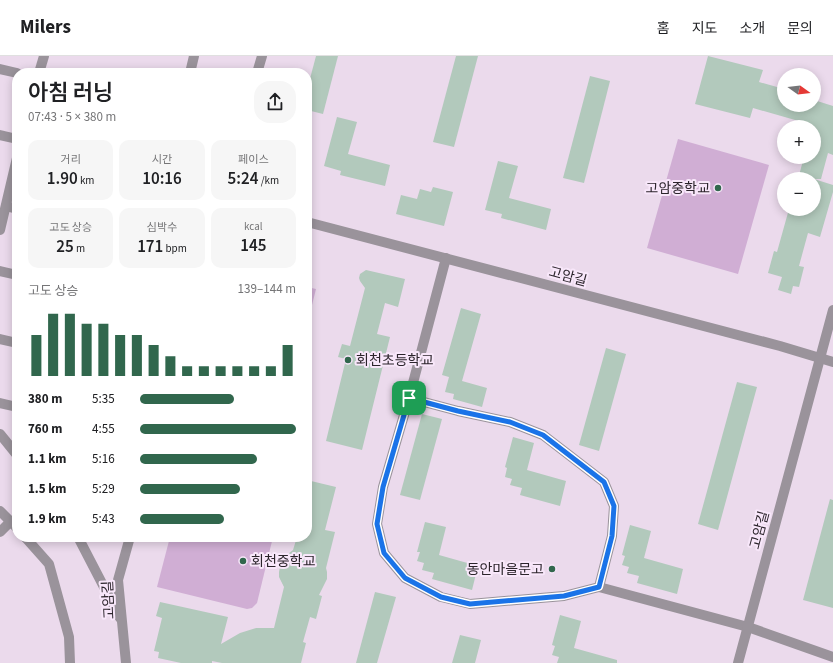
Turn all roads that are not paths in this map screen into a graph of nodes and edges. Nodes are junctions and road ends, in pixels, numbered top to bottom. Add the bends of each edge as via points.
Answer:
1 (44, 56) edge
2 (194, 56) edge
3 (262, 56) edge
4 (40, 68) edge
5 (191, 68) edge
6 (258, 68) edge
7 (0, 69) edge
8 (12, 72) edge
9 (0, 136) edge
10 (12, 138) edge
11 (12, 180) edge
12 (6, 206) junction
13 (12, 208) edge
14 (312, 223) edge
15 (0, 230) edge
16 (446, 258) junction
17 (0, 271) edge
18 (12, 274) edge
19 (833, 310) edge
20 (0, 339) edge
21 (12, 342) edge
22 (820, 359) junction
23 (833, 362) edge
24 (409, 398) junction
25 (0, 402) edge
26 (12, 406) edge
27 (0, 434) edge
28 (12, 449) edge
29 (0, 511) edge
30 (12, 522) edge
31 (12, 525) edge
32 (0, 532) edge
33 (29, 542) edge
34 (81, 542) edge
35 (129, 542) edge
36 (599, 587) junction
37 (123, 623) junction
38 (748, 627) junction
39 (833, 657) edge
40 (70, 663) edge
41 (126, 663) edge
42 (738, 663) edge

1 - 4 street
2 - 5 street
3 - 6 street
7 - 8 street
9 - 10 street
11 - 12 street
12 - 13 street
12 - 15 street
14 - 16 street, 고암길
16 - 22 street, 고암길 via 780,346
16 - 24 street
17 - 18 street
19 - 22 street, 고암길
20 - 21 street
22 - 23 street, 고암길
22 - 38 street, 고암길
24 - 36 street via 510,422 543,435 604,482 614,506 612,536
24 - 36 street via 383,487 377,524 384,553 405,578 441,597 470,604 564,596
25 - 26 street
27 - 28 street
29 - 30 street
31 - 32 street
33 - 40 street via 49,564 69,637
34 - 37 street
35 - 37 street, 고암길 via 118,580
36 - 38 street
37 - 41 street, 고암길
38 - 39 street
38 - 42 street, 고암길

